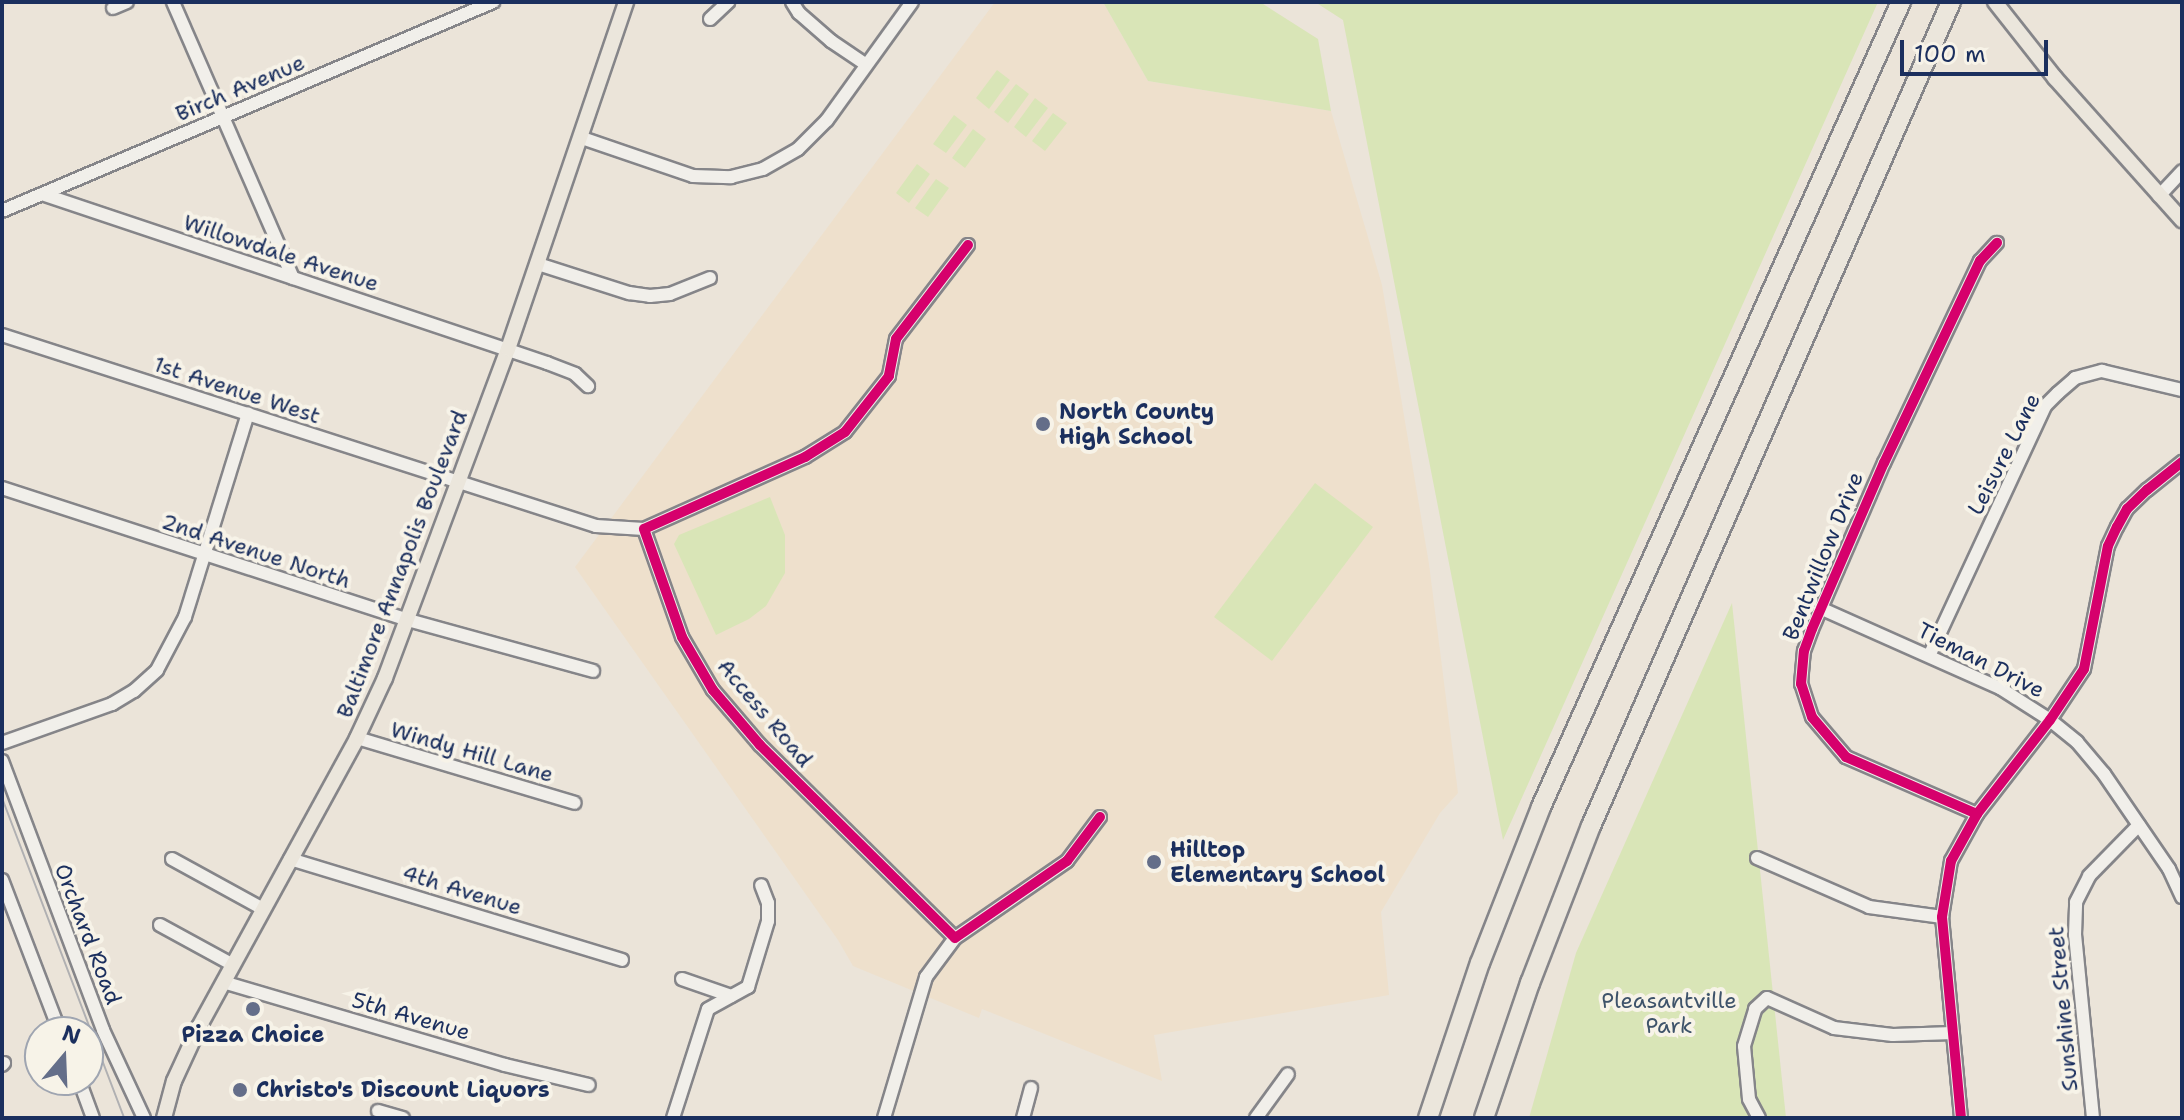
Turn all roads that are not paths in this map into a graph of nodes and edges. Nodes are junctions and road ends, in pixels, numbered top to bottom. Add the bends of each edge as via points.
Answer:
1 (127, 2) edge
2 (173, 2) edge
3 (493, 2) edge
4 (626, 2) edge
5 (728, 2) edge
6 (792, 2) edge
7 (912, 2) edge
8 (1901, 2) edge
9 (1995, 2) edge
10 (1960, 3) edge
11 (113, 8) dead end
12 (710, 19) dead end
13 (864, 63) junction
14 (222, 118) junction
15 (582, 138) junction
16 (2182, 171) edge
17 (42, 194) junction
18 (2159, 196) junction
19 (2, 211) edge
20 (2182, 220) edge
21 (1997, 243) dead end
22 (968, 245) dead end
23 (538, 264) junction
24 (293, 278) junction
25 (710, 278) dead end
26 (2, 335) edge
27 (508, 349) junction
28 (588, 386) dead end
29 (2182, 390) edge
30 (248, 414) junction
31 (2182, 462) edge
32 (459, 482) junction
33 (2, 488) edge
34 (644, 529) junction
35 (204, 555) junction
36 (1820, 608) junction
37 (408, 620) junction
38 (1930, 654) junction
39 (593, 671) dead end
40 (2050, 720) junction
41 (357, 738) junction
42 (2, 743) edge
43 (2, 761) edge
44 (575, 803) dead end
45 (1977, 814) junction
46 (1100, 817) dead end
47 (2139, 825) junction
48 (1757, 858) dead end
49 (172, 859) dead end
50 (290, 859) junction
51 (2, 880) edge
52 (761, 885) dead end
53 (2182, 897) edge
54 (263, 909) junction
55 (1942, 917) junction
56 (160, 925) dead end
57 (955, 938) junction
58 (622, 960) dead end
59 (233, 965) junction
60 (682, 979) dead end
61 (223, 982) junction
62 (731, 996) junction
63 (54, 1016) edge
64 (1953, 1033) junction
65 (1288, 1074) dead end
66 (589, 1085) dead end
67 (1031, 1088) dead end
68 (85, 1096) edge
69 (378, 1111) dead end
70 (93, 1118) edge
71 (144, 1118) edge
72 (164, 1118) edge
73 (403, 1118) edge
74 (673, 1118) edge
75 (884, 1118) edge
76 (1023, 1118) edge
77 (1256, 1118) edge
78 (1428, 1118) edge
79 (1484, 1118) edge
80 (1759, 1118) edge
81 (1961, 1118) edge
82 (2093, 1118) edge

1 - 11 street
2 - 14 street
3 - 14 street, Birch Avenue
4 - 15 main road, Baltimore Annapolis Boulevard
5 - 12 street
6 - 13 street via 831,41
7 - 13 street
8 - 78 highway via 1547,793 1480,963
9 - 18 main road
10 - 79 highway via 1591,826
13 - 15 street via 827,120 798,149 763,169 731,177 693,176
14 - 17 street, Birch Avenue
14 - 24 street
15 - 23 main road, Baltimore Annapolis Boulevard
16 - 18 street
17 - 19 street, Birch Avenue
17 - 24 street, Willowdale Avenue
18 - 20 main road
21 - 36 street, Bentwillow Drive via 1974,273
22 - 34 street via 896,339 889,376 845,432 805,457
23 - 25 street via 650,296
23 - 27 main road, Baltimore Annapolis Boulevard
24 - 27 street, Willowdale Avenue
26 - 30 street, 1st Avenue West
27 - 28 street, Willowdale Avenue via 564,369
27 - 32 main road, Baltimore Annapolis Boulevard
29 - 38 street, Leisure Lane via 2102,371 2075,378 2045,406
30 - 32 street, 1st Avenue West
30 - 35 street
31 - 40 street via 2127,509 2117,527 2108,546 2084,669
32 - 34 street, 1st Avenue West via 596,526
32 - 37 main road, Baltimore Annapolis Boulevard
33 - 35 street, 2nd Avenue North
34 - 57 street, Access Road via 682,637 713,690 760,745
35 - 37 street, 2nd Avenue North
35 - 42 street via 176,641 146,681 112,704
36 - 38 street, Tieman Drive
36 - 45 street, Bentwillow Drive via 1804,651 1801,681 1812,717 1846,757
37 - 39 street, 2nd Avenue North
37 - 41 main road, Baltimore Annapolis Boulevard
38 - 40 street, Tieman Drive
40 - 45 street
40 - 47 street, Tieman Drive via 2077,742
41 - 44 street, Windy Hill Lane
41 - 50 main road, Baltimore Annapolis Boulevard
43 - 71 street, Orchard Road via 103,1030
45 - 55 street via 1951,861
46 - 57 street via 1067,861
47 - 53 street, Tieman Drive
47 - 82 street, Sunshine Street via 2089,876 2076,902
48 - 55 street via 1869,907
49 - 54 street
50 - 54 main road, Baltimore Annapolis Boulevard
50 - 58 street, 4th Avenue
51 - 63 street
52 - 62 street via 768,921 748,987
54 - 59 main road, Baltimore Annapolis Boulevard
55 - 64 street
56 - 59 street
57 - 75 street via 926,977
59 - 61 main road, Baltimore Annapolis Boulevard
60 - 62 street
61 - 66 street, 5th Avenue
61 - 72 main road, Baltimore Annapolis Boulevard via 178,1072
62 - 74 street via 708,1009
64 - 80 street via 1893,1035 1834,1028 1767,998 1755,1009 1744,1046 1749,1099
64 - 81 street
65 - 77 street
67 - 76 street
68 - 70 street
69 - 73 street

